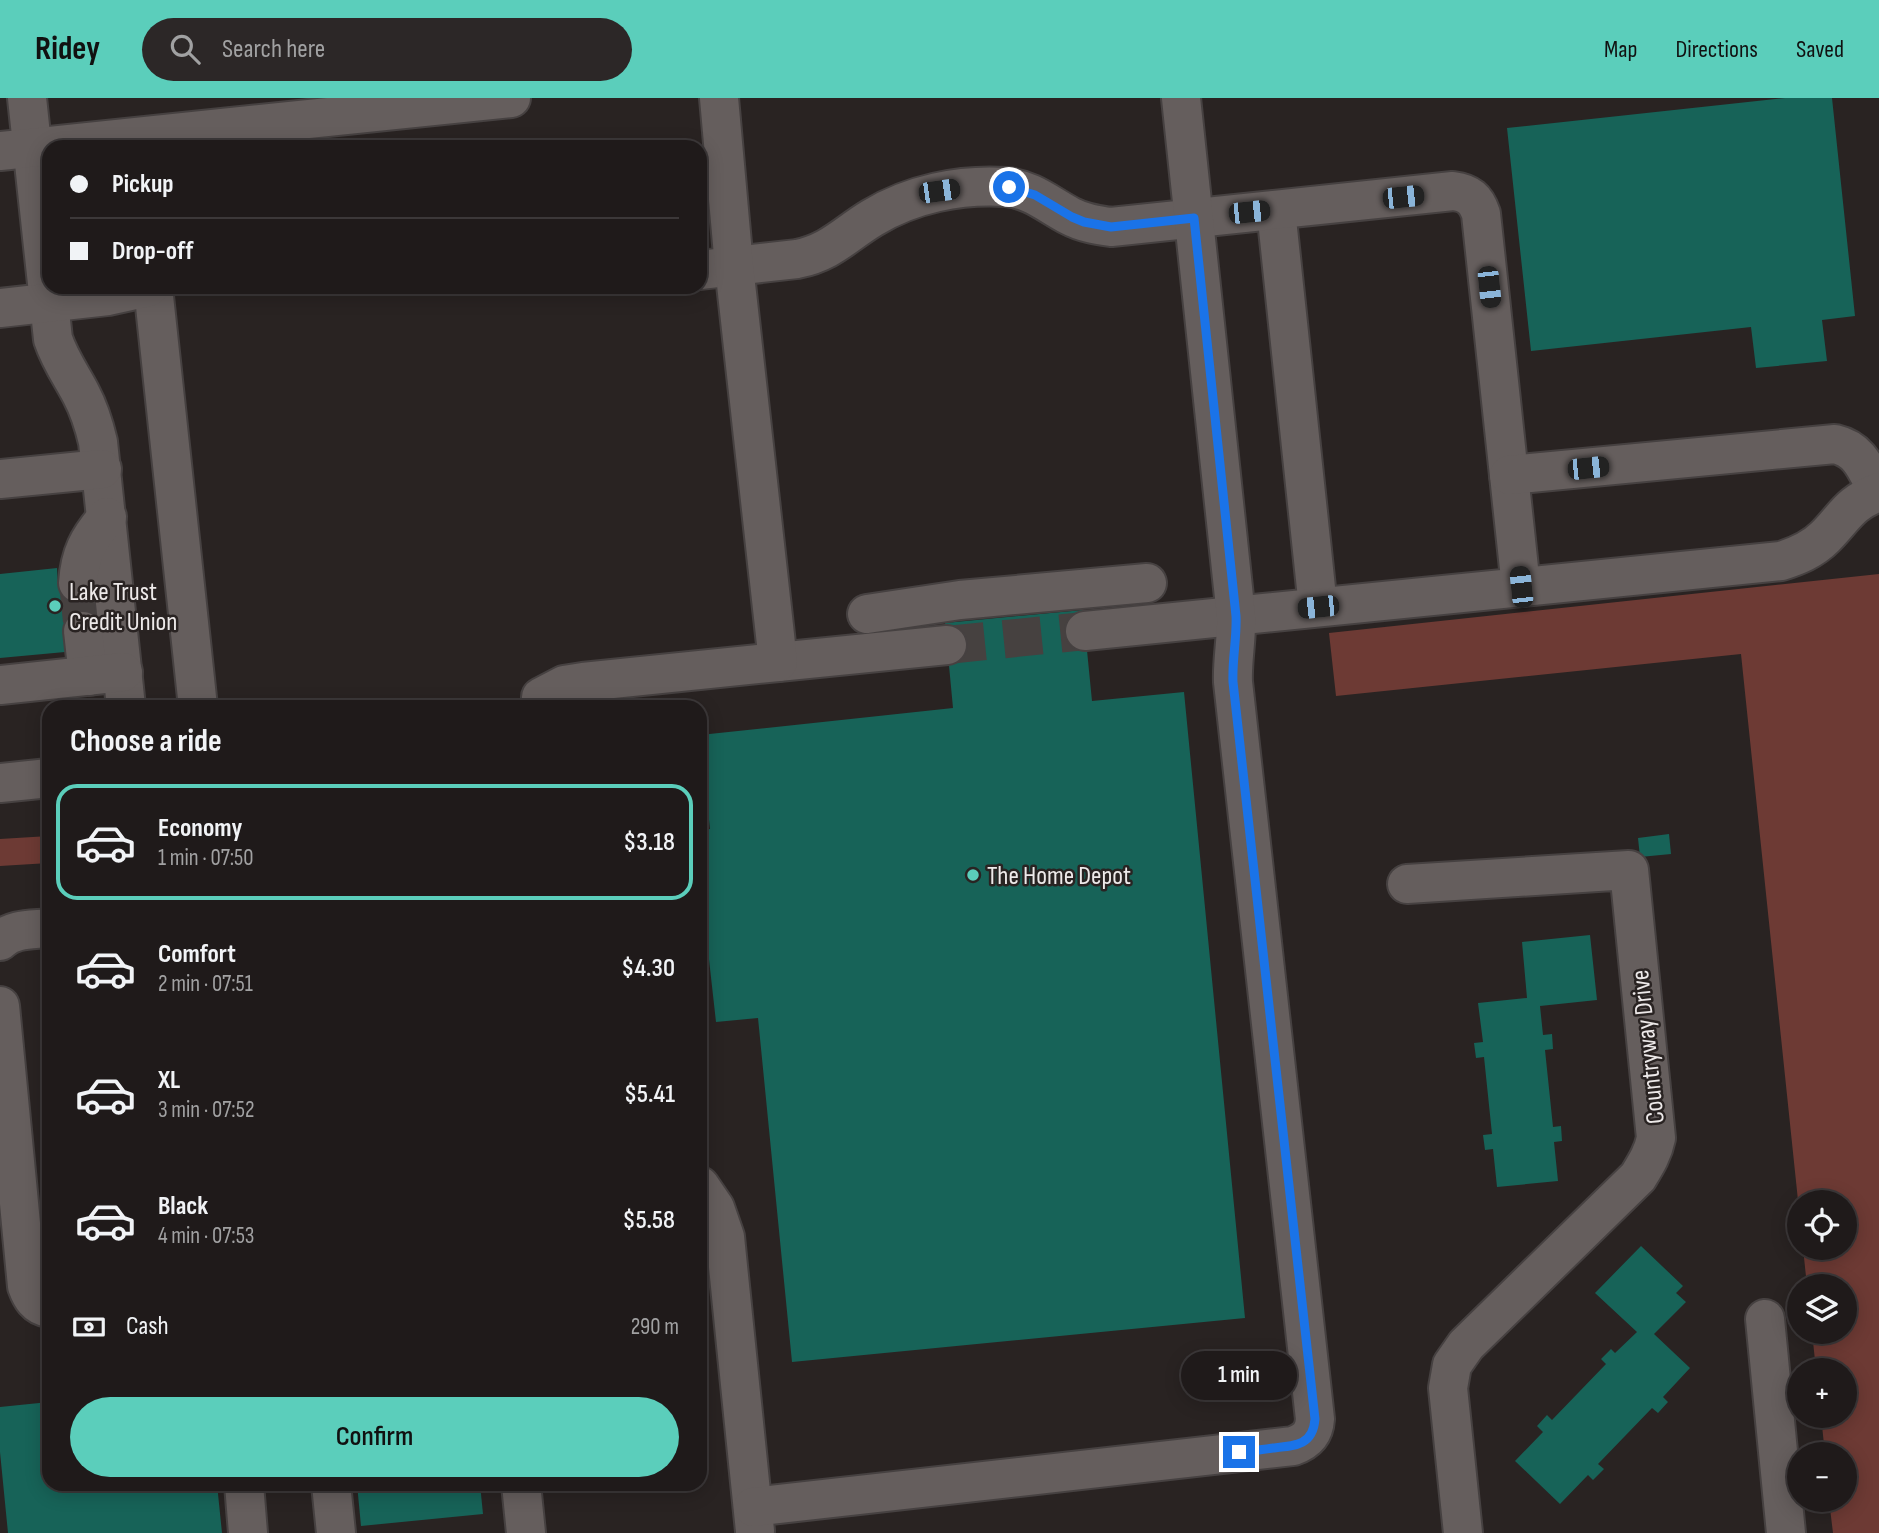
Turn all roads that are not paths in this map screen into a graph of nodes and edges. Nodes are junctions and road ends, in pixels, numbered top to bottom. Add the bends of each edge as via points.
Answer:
1 (27, 98) edge
2 (511, 98) edge
3 (719, 98) edge
4 (1181, 98) edge
5 (111, 140) edge
6 (42, 147) edge
7 (16, 150) edge
8 (1276, 209) junction
9 (1194, 218) junction
10 (717, 268) edge
11 (42, 270) edge
12 (47, 294) edge
13 (118, 294) edge
14 (152, 294) edge
15 (49, 302) junction
16 (0, 307) edge
17 (102, 469) junction
18 (1509, 475) junction
19 (0, 479) edge
20 (1879, 492) edge
21 (107, 517) junction
22 (78, 583) tunnel mouth
23 (1147, 583) dead end
24 (1521, 587) junction
25 (1318, 607) junction
26 (867, 614) dead end
27 (1236, 616) junction
28 (83, 631) tunnel mouth
29 (1085, 631) tunnel mouth
30 (947, 645) tunnel mouth
31 (778, 662) junction
32 (0, 685) edge
33 (112, 685) edge
34 (197, 700) edge
35 (542, 700) edge
36 (42, 779) edge
37 (0, 783) edge
38 (1407, 884) dead end
39 (42, 929) edge
40 (0, 941) edge
41 (0, 1006) edge
42 (707, 1196) edge
43 (42, 1305) edge
44 (1765, 1319) dead end
45 (245, 1491) edge
46 (332, 1491) edge
47 (522, 1491) edge
48 (754, 1520) edge
49 (248, 1533) edge
50 (336, 1533) edge
51 (526, 1533) edge
52 (1463, 1533) edge
53 (1786, 1533) edge

1 - 7 street
2 - 5 street
3 - 10 street
4 - 9 street
6 - 7 street
7 - 11 street
8 - 9 street
8 - 18 street via 1453,191 1472,197 1481,214
8 - 25 street
9 - 10 street via 1111,227 1072,217 1009,187 962,188 891,206 813,256
9 - 27 street
10 - 31 street
12 - 15 street
13 - 15 street
14 - 34 street
15 - 16 street
15 - 17 street via 57,352 91,416
17 - 19 street
17 - 21 street
18 - 20 street via 1835,444 1859,457
18 - 24 street
20 - 24 street via 1850,507 1812,548 1781,561
21 - 22 street via 85,547
21 - 33 street
23 - 26 street via 960,600
24 - 25 street
25 - 27 street
27 - 29 street
27 - 48 street via 1233,682 1315,1419 1310,1437 1293,1446
28 - 33 street
30 - 31 street
31 - 35 street via 564,685
32 - 33 street
36 - 37 street
38 - 52 street, Countryway Drive via 1629,870 1656,1138 1638,1177 1466,1345 1452,1365 1448,1388
39 - 40 street via 18,931
41 - 43 street via 27,1286
42 - 48 street via 725,1237
44 - 53 street
45 - 49 street
46 - 50 street
47 - 51 street

